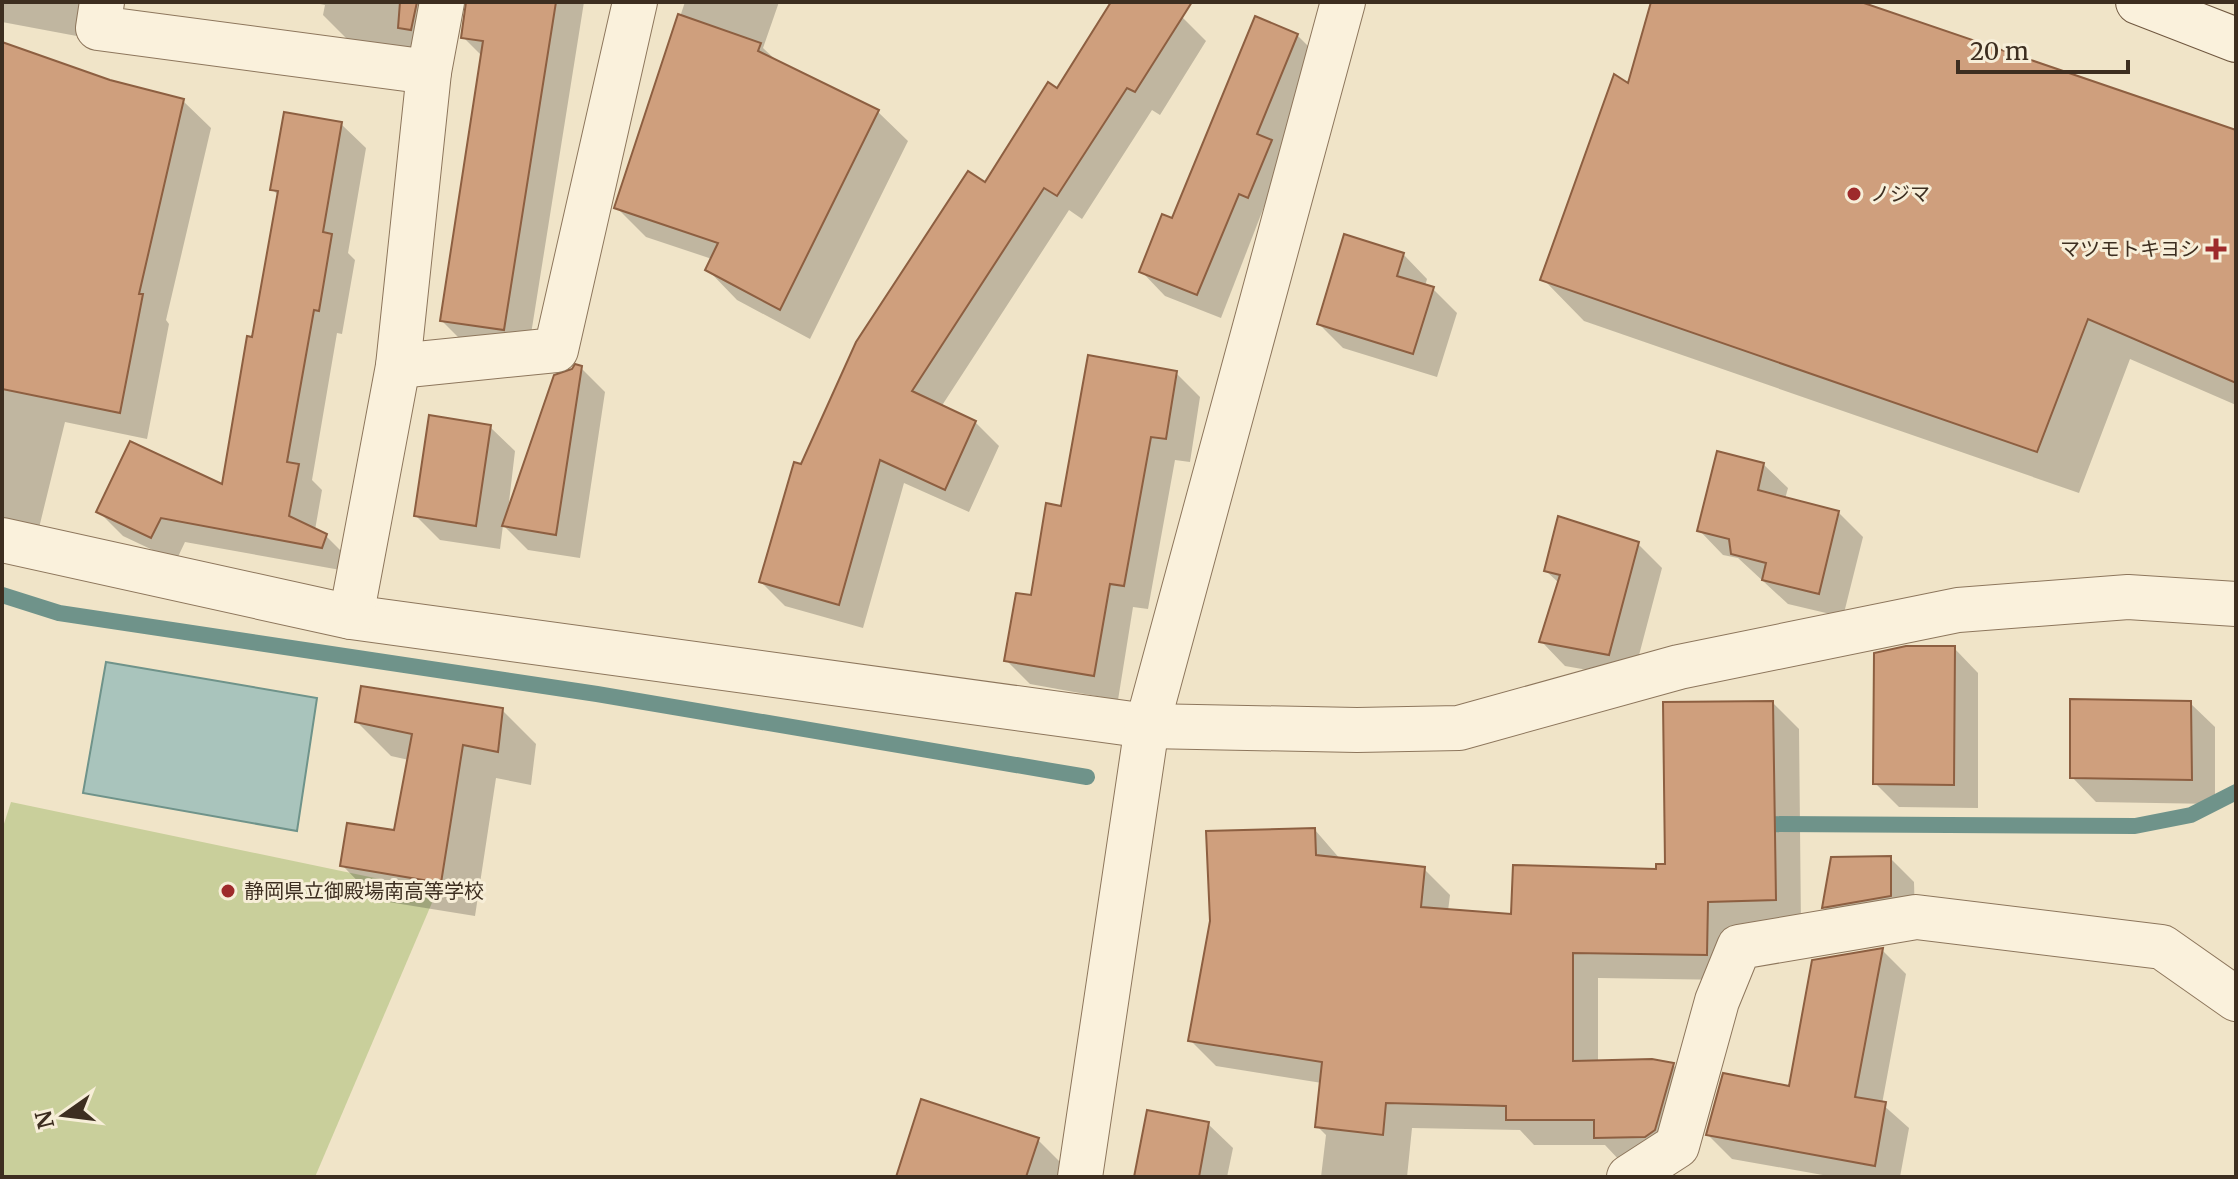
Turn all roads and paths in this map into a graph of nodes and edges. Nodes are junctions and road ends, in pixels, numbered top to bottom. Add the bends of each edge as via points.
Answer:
1 (102, 2) edge
2 (442, 2) edge
3 (635, 2) edge
4 (1343, 2) edge
5 (2138, 2) edge
6 (2236, 40) edge
7 (429, 72) junction
8 (398, 366) junction
9 (2, 540) edge
10 (2236, 604) edge
11 (351, 617) junction
12 (1147, 726) junction
13 (2236, 999) edge
14 (1080, 1177) edge
15 (1629, 1177) edge

1 - 7 street via 98,28
2 - 7 street
3 - 8 street via 556,350
4 - 12 street
5 - 6 street
7 - 8 street
8 - 11 street
9 - 11 street
10 - 12 street via 2128,597 1958,610 1679,667 1459,728
11 - 12 street
12 - 14 street
13 - 15 street via 2162,947 1916,917 1739,947 1717,1001 1677,1146

